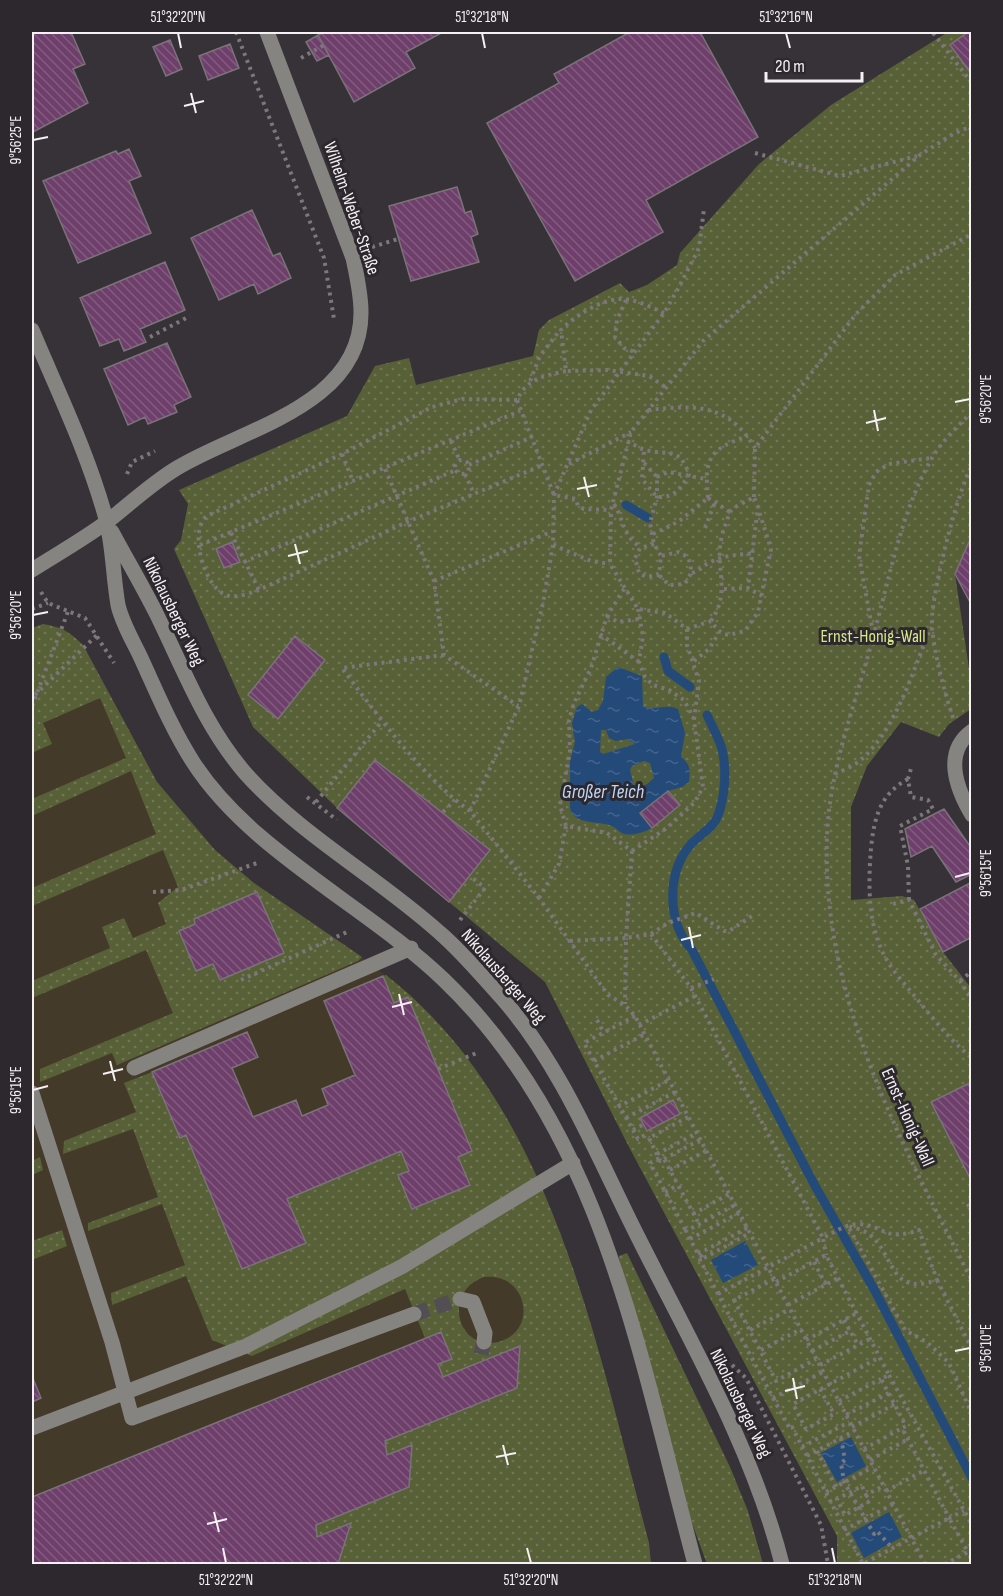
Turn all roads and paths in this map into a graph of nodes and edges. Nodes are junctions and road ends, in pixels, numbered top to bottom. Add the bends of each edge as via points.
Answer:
1 (236, 32) edge
2 (267, 32) edge
3 (933, 33) edge
4 (324, 45) dead end
5 (311, 52) dead end
6 (972, 83) edge
7 (972, 126) edge
8 (755, 153) dead end
9 (920, 155) junction
10 (704, 209) dead end
11 (972, 234) edge
12 (626, 300) junction
13 (664, 313) junction
14 (190, 316) dead end
15 (334, 329) dead end
16 (32, 330) edge
17 (561, 330) junction
18 (150, 337) dead end
19 (635, 352) junction
20 (566, 371) junction
21 (620, 373) junction
22 (530, 381) junction
23 (665, 387) junction
24 (516, 400) junction
25 (648, 410) junction
26 (520, 411) junction
27 (972, 412) edge
28 (631, 432) junction
29 (748, 436) junction
30 (531, 437) junction
31 (451, 441) junction
32 (627, 441) junction
33 (165, 447) dead end
34 (755, 448) junction
35 (644, 450) junction
36 (342, 454) junction
37 (932, 458) junction
38 (460, 461) junction
39 (644, 462) junction
40 (469, 465) junction
41 (543, 465) junction
42 (568, 465) junction
43 (972, 465) edge
44 (385, 469) junction
45 (456, 470) junction
46 (465, 474) junction
47 (689, 474) junction
48 (657, 477) junction
49 (352, 479) junction
50 (706, 479) junction
51 (124, 482) dead end
52 (474, 494) junction
53 (396, 495) junction
54 (554, 495) junction
55 (657, 497) junction
56 (754, 497) junction
57 (708, 498) junction
58 (715, 502) junction
59 (614, 503) junction
60 (758, 507) junction
61 (611, 510) junction
62 (730, 512) junction
63 (107, 522) junction
64 (407, 522) junction
65 (705, 528) dead end
66 (553, 531) junction
67 (231, 533) junction
68 (653, 534) junction
69 (654, 544) junction
70 (200, 545) junction
71 (553, 545) junction
72 (640, 548) junction
73 (753, 553) junction
74 (662, 556) junction
75 (718, 559) junction
76 (244, 562) junction
77 (610, 564) junction
78 (692, 573) junction
79 (659, 575) junction
80 (34, 578) edge
81 (434, 581) junction
82 (748, 588) junction
83 (624, 589) junction
84 (259, 590) junction
85 (724, 590) junction
86 (762, 596) junction
87 (48, 603) junction
88 (32, 609) edge
89 (69, 609) junction
90 (638, 609) junction
91 (608, 616) junction
92 (639, 619) junction
93 (711, 621) junction
94 (931, 626) junction
95 (687, 629) junction
96 (719, 633) junction
97 (600, 634) junction
98 (96, 635) junction
99 (874, 635) junction
100 (444, 655) junction
101 (694, 661) junction
102 (639, 662) junction
103 (116, 666) dead end
104 (36, 695) junction
105 (32, 706) edge
106 (519, 706) junction
107 (694, 720) junction
108 (382, 721) junction
109 (966, 735) edge
110 (912, 765) dead end
111 (835, 774) junction
112 (908, 779) junction
113 (455, 800) junction
114 (316, 802) dead end
115 (470, 811) junction
116 (443, 812) dead end
117 (972, 814) edge
118 (566, 826) junction
119 (632, 851) junction
120 (249, 855) dead end
121 (258, 863) junction
122 (267, 870) dead end
123 (470, 876) dead end
124 (153, 892) dead end
125 (539, 898) junction
126 (909, 900) junction
127 (892, 904) dead end
128 (755, 914) dead end
129 (344, 923) dead end
130 (456, 925) dead end
131 (651, 934) junction
132 (626, 938) junction
133 (570, 941) junction
134 (411, 948) junction
135 (972, 971) edge
136 (241, 980) dead end
137 (714, 980) dead end
138 (960, 981) junction
139 (691, 988) junction
140 (695, 996) junction
141 (972, 1000) edge
142 (625, 1005) junction
143 (635, 1016) junction
144 (597, 1020) dead end
145 (639, 1025) junction
146 (604, 1033) junction
147 (645, 1034) junction
148 (473, 1043) dead end
149 (480, 1052) junction
150 (972, 1058) edge
151 (486, 1061) dead end
152 (594, 1061) junction
153 (134, 1068) dead end
154 (438, 1069) dead end
155 (669, 1080) junction
156 (675, 1092) junction
157 (32, 1094) edge
158 (618, 1107) junction
159 (688, 1117) junction
160 (626, 1118) junction
161 (644, 1124) dead end
162 (633, 1130) junction
163 (697, 1132) junction
164 (649, 1138) junction
165 (700, 1140) junction
166 (706, 1151) junction
167 (660, 1157) junction
168 (573, 1163) junction
169 (670, 1170) junction
170 (678, 1185) junction
171 (665, 1192) junction
172 (729, 1194) junction
173 (972, 1199) edge
174 (735, 1205) junction
175 (972, 1211) edge
176 (739, 1213) junction
177 (693, 1214) junction
178 (699, 1224) junction
179 (848, 1226) junction
180 (747, 1228) junction
181 (686, 1231) junction
182 (750, 1233) junction
183 (823, 1238) junction
184 (690, 1239) junction
185 (698, 1254) junction
186 (826, 1255) junction
187 (704, 1258) junction
188 (814, 1262) junction
189 (768, 1267) junction
190 (838, 1278) junction
191 (937, 1280) junction
192 (775, 1281) junction
193 (972, 1281) edge
194 (826, 1285) junction
195 (718, 1294) junction
196 (460, 1299) dead end
197 (789, 1307) junction
198 (857, 1313) junction
199 (414, 1314) tunnel mouth
200 (743, 1318) junction
201 (844, 1320) junction
202 (734, 1323) junction
203 (801, 1329) junction
204 (750, 1330) junction
205 (850, 1331) junction
206 (870, 1339) junction
207 (806, 1340) junction
208 (484, 1342) tunnel mouth
209 (858, 1345) junction
210 (972, 1349) edge
211 (761, 1350) junction
212 (812, 1351) junction
213 (880, 1357) junction
214 (816, 1359) junction
215 (727, 1360) dead end
216 (766, 1361) junction
217 (756, 1365) junction
218 (820, 1365) junction
219 (823, 1372) junction
220 (889, 1374) junction
221 (881, 1379) junction
222 (830, 1384) junction
223 (820, 1389) junction
224 (125, 1393) junction
225 (889, 1393) junction
226 (773, 1398) junction
227 (839, 1401) junction
228 (895, 1404) junction
229 (843, 1409) junction
230 (834, 1414) junction
231 (972, 1414) edge
232 (846, 1415) junction
233 (849, 1422) junction
234 (32, 1428) edge
235 (902, 1428) junction
236 (853, 1429) junction
237 (841, 1438) junction
238 (908, 1439) junction
239 (802, 1447) junction
240 (864, 1449) junction
241 (817, 1451) junction
242 (807, 1456) junction
243 (870, 1460) junction
244 (873, 1467) junction
245 (925, 1470) junction
246 (844, 1482) junction
247 (883, 1485) junction
248 (836, 1486) junction
249 (886, 1491) junction
250 (826, 1492) junction
251 (849, 1492) junction
252 (866, 1495) junction
253 (893, 1504) junction
254 (858, 1508) junction
255 (964, 1511) junction
256 (950, 1518) junction
257 (864, 1520) junction
258 (972, 1525) edge
259 (844, 1530) junction
260 (911, 1539) junction
261 (893, 1549) junction
262 (874, 1558) junction
263 (695, 1564) edge
264 (782, 1564) edge
265 (828, 1564) edge
266 (878, 1564) edge
267 (925, 1564) edge
268 (945, 1564) edge

1 - 15 path via 324,258
2 - 63 street, Wilhelm-Weber-Straße via 353,258 361,294 358,336 340,376 323,392 178,468
3 - 6 path
4 - 5 path
7 - 9 path
8 - 9 path via 840,176
9 - 23 path via 703,341
10 - 13 path via 699,248
11 - 34 path via 895,275 856,314
12 - 13 path
12 - 17 path via 583,312
12 - 19 path via 615,337 624,348
13 - 19 path
14 - 18 path
16 - 63 street, Nikolausberger Weg via 87,458
17 - 20 path
17 - 22 path via 540,356
19 - 21 path
20 - 21 path
20 - 22 path
21 - 23 path via 649,376
21 - 42 path via 591,410
22 - 24 path
23 - 25 path
24 - 26 path
24 - 36 path via 462,399 441,404
25 - 28 path
25 - 29 path via 707,408 732,420
26 - 30 path
26 - 31 path
27 - 37 path, Ernst-Honig-Wall
28 - 32 path
28 - 42 path
29 - 34 path
29 - 50 path via 719,447 706,467
30 - 40 path
30 - 41 path
31 - 38 path
31 - 44 path
32 - 35 path
32 - 59 path
33 - 51 path via 132,462
34 - 56 path
35 - 39 path
35 - 47 path via 673,452 684,462
36 - 49 path
36 - 70 path via 207,516 198,528
37 - 99 path, Ernst-Honig-Wall via 911,506
37 - 99 path via 889,464 876,472 869,486 859,556
38 - 40 path
38 - 45 path
39 - 48 path
39 - 55 path via 642,479
40 - 46 path
41 - 52 path
41 - 54 path
42 - 54 path
43 - 94 path via 954,514
44 - 49 path
44 - 53 path
45 - 46 path
45 - 53 path
46 - 52 path
47 - 48 path via 668,472
47 - 50 path
47 - 55 path via 676,493 668,498
48 - 55 path
49 - 67 path
50 - 57 path
52 - 64 path
53 - 64 path
53 - 76 path
54 - 61 path via 576,499 584,509
54 - 66 path
55 - 68 path via 650,523
56 - 60 path
56 - 62 path
57 - 58 path
57 - 68 path via 678,522
58 - 62 path
58 - 65 path
59 - 61 path
59 - 72 path via 626,536
60 - 73 path
60 - 86 path via 771,549
61 - 77 path
62 - 75 path via 719,540
63 - 80 street, Wilhelm-Weber-Straße
63 - 134 street, Nikolausberger Weg via 119,608 167,715 204,779 253,829
63 - 264 street, Nikolausberger Weg via 158,616 206,719 244,772 290,818 441,934 502,999 538,1045 716,1394 754,1475 772,1522
64 - 81 path
64 - 84 path
66 - 71 path
66 - 81 path
67 - 70 path
67 - 76 path
68 - 69 path
69 - 72 path
69 - 74 path
70 - 84 path via 208,575 220,591 238,596
71 - 77 path via 591,561
71 - 106 path
72 - 79 path via 635,558 639,573 646,577
73 - 75 path
73 - 82 path
74 - 78 path via 678,552 688,557
74 - 79 path
75 - 78 path
75 - 85 path
76 - 84 path
77 - 83 path
78 - 79 path via 684,584 676,585 669,585
80 - 87 path
81 - 100 path
82 - 85 path
82 - 86 path
83 - 90 path
83 - 91 path
85 - 93 path
86 - 96 path via 758,612 745,631
87 - 88 path
87 - 89 path
89 - 98 path via 85,618
89 - 104 path
90 - 92 path
90 - 95 path via 665,613
91 - 92 path via 618,622
91 - 97 path
92 - 102 path via 643,636
93 - 95 path
93 - 96 path
94 - 109 path via 952,716
94 - 111 path via 882,735 862,759
95 - 101 path via 687,645
96 - 101 path via 709,649
97 - 102 path
97 - 118 path via 591,668 569,720 570,751 560,805
98 - 103 path
98 - 104 path
99 - 111 path, Ernst-Honig-Wall
100 - 106 path
100 - 108 path via 342,668
101 - 107 path via 699,681
102 - 107 path via 653,685 684,700
104 - 105 path
106 - 115 path
107 - 119 path via 704,788 667,828
108 - 113 path
108 - 114 path
109 - 117 street via 955,752 955,776 959,795
110 - 112 path
111 - 193 path, Ernst-Honig-Wall via 828,820 829,858 832,915 845,988 885,1102
112 - 126 path via 911,797 928,800 934,812 900,826 908,866
112 - 150 path via 893,787 877,814 869,884 873,921 891,967 954,1043
113 - 115 path
113 - 116 path
115 - 125 path
118 - 119 path via 607,833
118 - 125 path via 559,864
119 - 132 path
120 - 121 path
121 - 122 path
121 - 124 path via 181,890
123 - 130 path via 485,888
125 - 133 path
126 - 127 path
126 - 138 path via 936,955
128 - 131 path via 723,931 696,913
129 - 136 path via 354,929
131 - 132 path
131 - 139 path
132 - 133 path
132 - 142 path
133 - 142 path via 608,995
134 - 153 street
134 - 168 street, Nikolausberger Weg via 485,1021 516,1062 548,1111
135 - 138 path
137 - 139 path
138 - 141 path
139 - 140 path
140 - 145 path
140 - 183 path
142 - 143 path
143 - 145 path
143 - 146 path
144 - 146 path
145 - 147 path
146 - 152 path via 584,1043
147 - 152 path
147 - 155 path
148 - 149 path
149 - 151 path
149 - 154 path
152 - 158 path
155 - 156 path
155 - 158 path
156 - 159 path
156 - 160 path
157 - 224 street
158 - 160 path
159 - 163 path
159 - 164 path
160 - 162 path
161 - 162 path
162 - 164 path via 638,1139 645,1135
163 - 165 path
163 - 167 path
164 - 167 path
165 - 166 path
165 - 167 path
166 - 169 path
166 - 172 path
167 - 169 path
167 - 171 path via 650,1163
168 - 224 street via 403,1266 246,1346
168 - 263 street, Nikolausberger Weg via 612,1259
169 - 170 path
170 - 171 path
170 - 177 path
171 - 181 path
172 - 174 path
172 - 177 path
173 - 175 path via 967,1203
174 - 176 path
174 - 178 path
176 - 180 path
176 - 184 path
177 - 178 path
178 - 181 path
179 - 183 path
179 - 191 path via 872,1236 896,1274 922,1285
179 - 191 path via 860,1224 894,1236 919,1230
179 - 231 path via 905,1330 928,1343 949,1363
180 - 182 path
180 - 185 path
181 - 184 path
182 - 187 path
182 - 189 path
183 - 186 path
183 - 189 path
184 - 185 path
185 - 187 path
186 - 188 path
186 - 190 path
187 - 195 path via 700,1260
188 - 192 path
188 - 194 path
189 - 192 path
189 - 195 path
190 - 194 path
190 - 198 path
191 - 210 path
192 - 197 path
192 - 200 path via 734,1300
194 - 197 path
195 - 202 path
196 - 208 street via 473,1302 485,1333
197 - 203 path
197 - 204 path
198 - 201 path
198 - 206 path
199 - 224 street via 132,1418
200 - 202 path
200 - 204 path
201 - 205 path
201 - 207 path
202 - 217 path
203 - 207 path
203 - 211 path
204 - 211 path
205 - 209 path
205 - 212 path
206 - 209 path
206 - 213 path
207 - 212 path
209 - 218 path
211 - 216 path
212 - 214 path
213 - 220 path
213 - 222 path
214 - 216 path via 776,1381
214 - 218 path
215 - 265 path via 746,1378 821,1526
216 - 217 path
217 - 226 path
218 - 219 path
219 - 222 path
219 - 226 path
220 - 221 path
220 - 255 path
221 - 225 path
221 - 227 path
222 - 223 path
222 - 227 path
223 - 230 path
223 - 230 path via 793,1404 806,1429
224 - 234 street
225 - 228 path
225 - 232 path
226 - 239 path
227 - 229 path
228 - 235 path via 906,1426
228 - 236 path
229 - 230 path
229 - 232 path
232 - 233 path
233 - 236 path
233 - 239 path
235 - 238 path
235 - 240 path
236 - 237 path
236 - 240 path
237 - 241 path
237 - 246 path
238 - 243 path
238 - 245 path
239 - 242 path
240 - 243 path
241 - 242 path
241 - 248 path
242 - 250 path
243 - 244 path
244 - 246 path
244 - 247 path
245 - 249 path
245 - 256 path
246 - 248 path
246 - 251 path
247 - 249 path
247 - 252 path
248 - 250 path
249 - 253 path
250 - 259 path
251 - 252 path via 862,1486
251 - 254 path
251 - 254 path via 837,1499 845,1515
252 - 254 path via 870,1501
253 - 257 path
253 - 260 path
254 - 257 path
255 - 256 path
255 - 258 path
256 - 260 path
256 - 268 path via 968,1552
257 - 259 path
257 - 261 path
259 - 262 path via 863,1564
260 - 261 path
260 - 267 path
261 - 262 path
262 - 266 path

